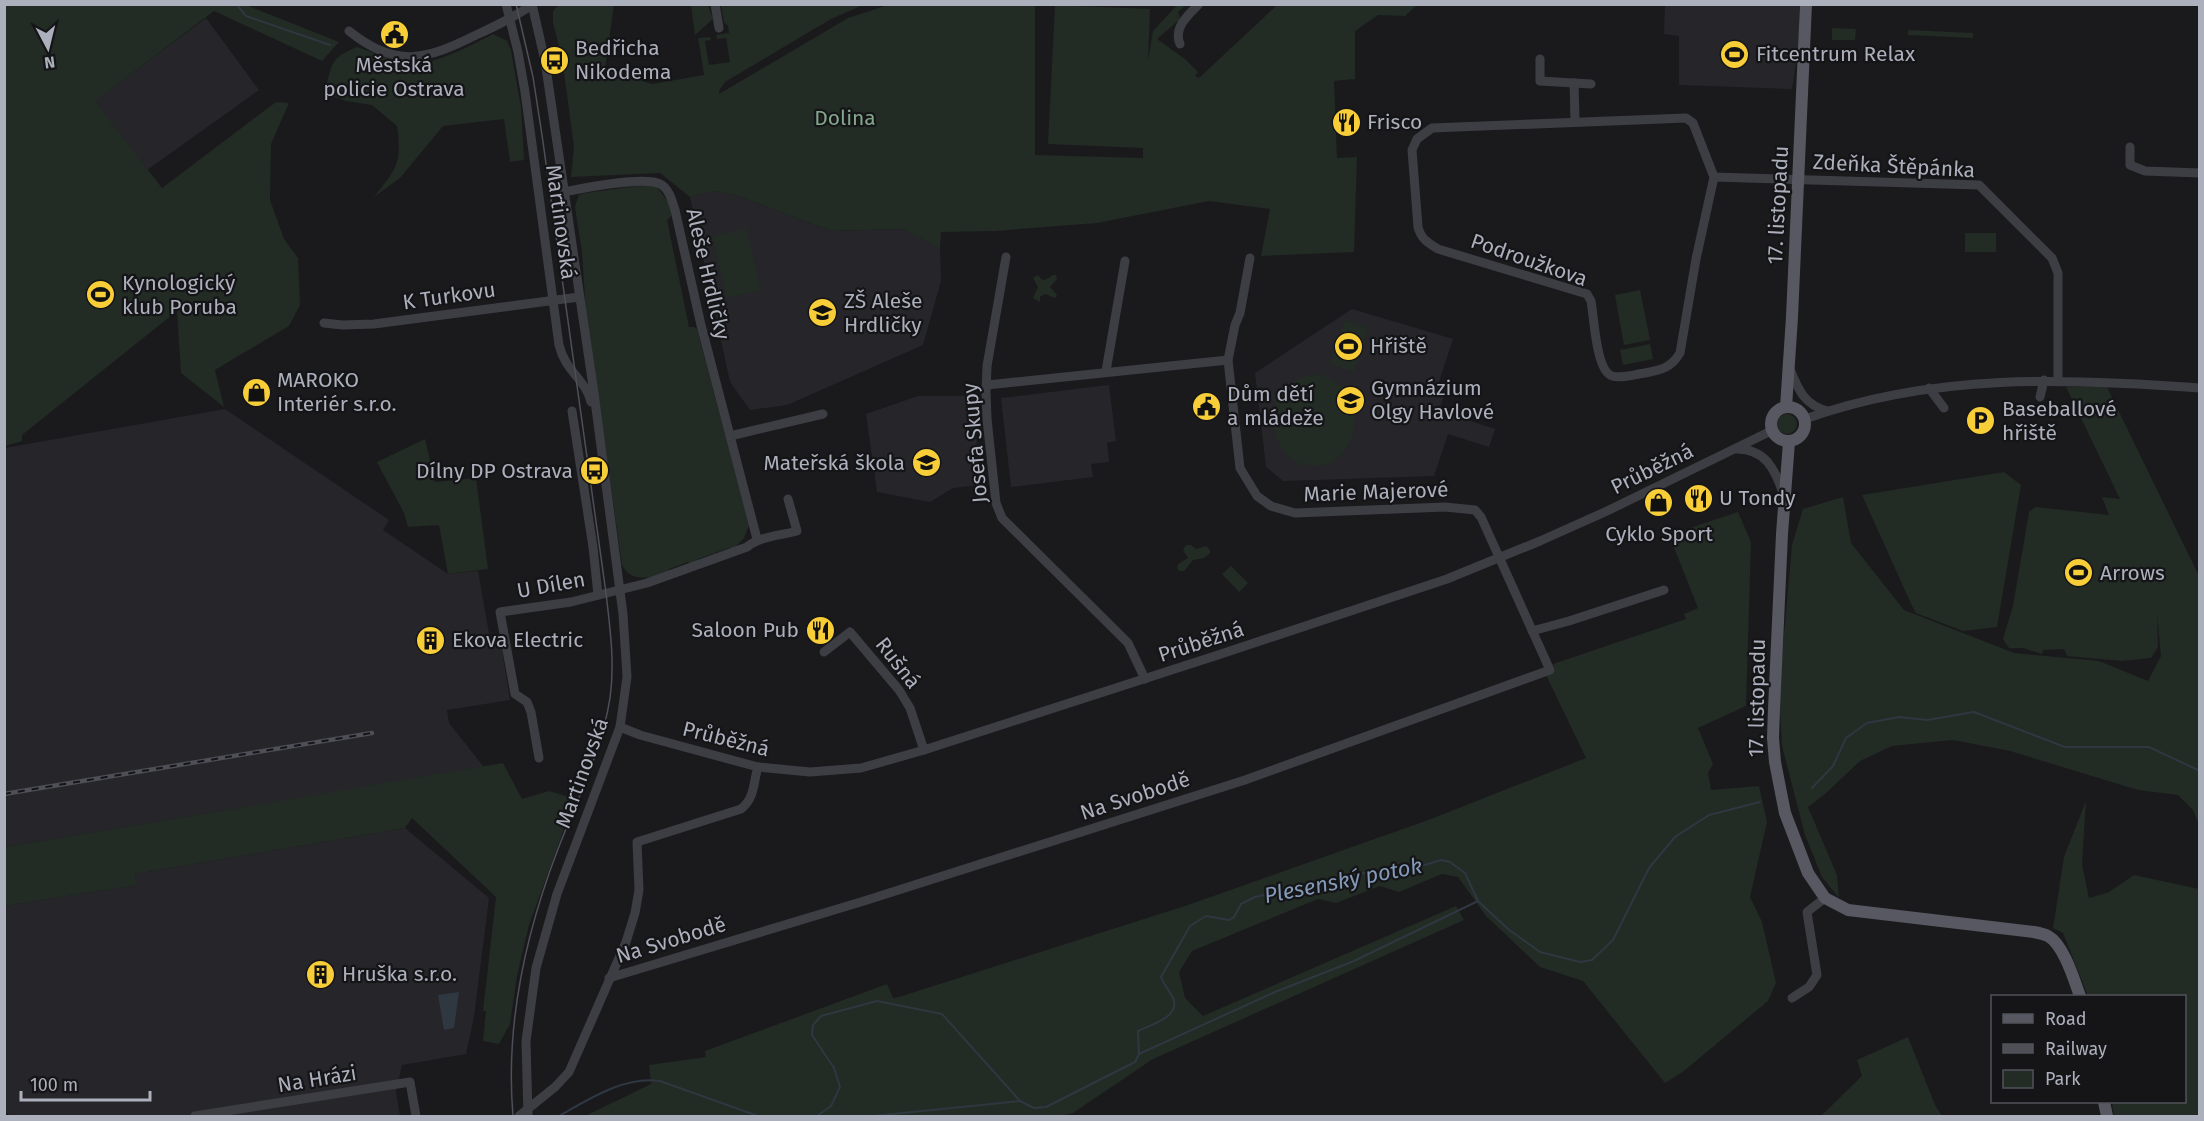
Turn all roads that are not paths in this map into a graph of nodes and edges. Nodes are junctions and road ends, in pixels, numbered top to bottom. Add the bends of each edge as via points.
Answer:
1 (506, 4) edge
2 (715, 4) edge
3 (1199, 4) edge
4 (1806, 4) edge
5 (532, 5) edge
6 (510, 19) junction
7 (719, 28) dead end
8 (348, 31) dead end
9 (1180, 44) dead end
10 (1540, 59) dead end
11 (1574, 83) junction
12 (1591, 84) dead end
13 (1575, 121) junction
14 (2130, 147) dead end
15 (2199, 173) edge
16 (1714, 177) junction
17 (1799, 179) junction
18 (564, 192) junction
19 (1006, 257) dead end
20 (1250, 258) dead end
21 (1125, 261) dead end
22 (579, 297) junction
23 (554, 300) junction
24 (324, 323) dead end
25 (1228, 360) junction
26 (1788, 366) junction
27 (1106, 371) junction
28 (2044, 380) junction
29 (2058, 380) junction
30 (987, 385) junction
31 (2199, 387) edge
32 (1929, 388) junction
33 (2040, 397) dead end
34 (1786, 407) junction
35 (1944, 408) dead end
36 (572, 411) dead end
37 (1828, 411) junction
38 (823, 414) dead end
39 (1805, 420) junction
40 (1771, 431) junction
41 (598, 436) junction
42 (730, 436) junction
43 (1789, 442) junction
44 (1734, 449) junction
45 (788, 499) dead end
46 (1785, 499) junction
47 (757, 539) junction
48 (1499, 558) junction
49 (619, 590) junction
50 (1664, 590) dead end
51 (598, 595) junction
52 (1532, 631) junction
53 (824, 652) dead end
54 (1145, 679) junction
55 (620, 727) junction
56 (924, 750) junction
57 (539, 758) dead end
58 (758, 767) junction
59 (1825, 898) junction
60 (609, 978) junction
61 (2080, 995) edge
62 (1792, 998) dead end
63 (527, 1113) edge
64 (195, 1116) edge
65 (416, 1116) edge
66 (519, 1116) edge

1 - 6 street, Martinovská
2 - 7 street
3 - 9 street via 1178,30
4 - 17 main road, 17. listopadu
5 - 6 street
5 - 18 street, Martinovská via 545,62
6 - 8 street via 424,57 406,58 384,52 364,44
6 - 23 street, Martinovská via 525,92
10 - 11 street via 1540,81
11 - 12 street
11 - 13 street
13 - 16 street, Podroužkova via 1686,118 1693,123
13 - 16 street, Podroužkova via 1432,128 1417,139 1412,150 1418,227 1420,236 1438,249 1587,294 1592,301 1601,364 1614,377 1661,370 1669,367 1680,353
14 - 15 street via 2130,165 2145,171
16 - 17 street
17 - 26 main road, 17. listopadu
17 - 29 street, Zdeňka Štěpánka via 1979,185 2052,258 2058,273
18 - 22 street, Martinovská
18 - 42 street, Aleše Hrdličky via 647,180 669,193
19 - 30 street, Josefa Skupy
20 - 25 street, Marie Majerové
21 - 27 street
22 - 23 street, K Turkovu
22 - 41 street, Martinovská
23 - 24 street, K Turkovu via 374,324
23 - 41 street, Martinovská via 561,354 588,393
25 - 27 street
25 - 48 street, Marie Majerové via 1240,468 1257,496 1271,506 1295,513 1453,507 1475,510
26 - 34 main road, 17. listopadu
26 - 37 street via 1802,397
27 - 30 street
28 - 29 street
28 - 32 street
28 - 33 street
29 - 31 street
30 - 54 street, Josefa Skupy via 996,503 1002,518 1128,643
32 - 35 street
32 - 37 street
34 - 39 main road via 1800,411
34 - 40 main road via 1772,416
36 - 51 street
37 - 39 street
38 - 42 street
39 - 43 main road via 1802,435
40 - 43 main road via 1779,440
40 - 44 street, Průběžná
41 - 49 street, Martinovská
42 - 47 street, Aleše Hrdličky
43 - 46 main road, 17. listopadu
44 - 46 street via 1757,453 1770,463
44 - 48 street, Průběžná
45 - 47 street via 797,531
46 - 59 main road, 17. listopadu via 1774,701 1775,762 1797,849
47 - 49 street via 747,547 705,563
48 - 52 street, Na Svobodě
48 - 54 street, Průběžná via 1380,602
49 - 51 street, U Dílen
49 - 55 street, Martinovská via 627,677
50 - 52 street
51 - 57 street, U Dílen via 500,612 515,694 527,702 531,712
52 - 60 street, Na Svobodě via 1550,670 1245,780
53 - 56 street, Rušná via 850,632 899,690 910,708
54 - 56 street, Průběžná
55 - 58 street, Průběžná
55 - 63 street, Martinovská via 540,949 527,1032
56 - 58 street, Průběžná via 835,772
58 - 60 street, Na Svobodě via 752,795 741,809 637,842 640,873 635,914
59 - 61 main road via 1848,910 2048,936 2067,962
59 - 62 street via 1807,912 1817,975 1809,987
60 - 63 street, Na Svobodě via 569,1072
63 - 66 street
64 - 65 street, Na Hrázi via 410,1082

